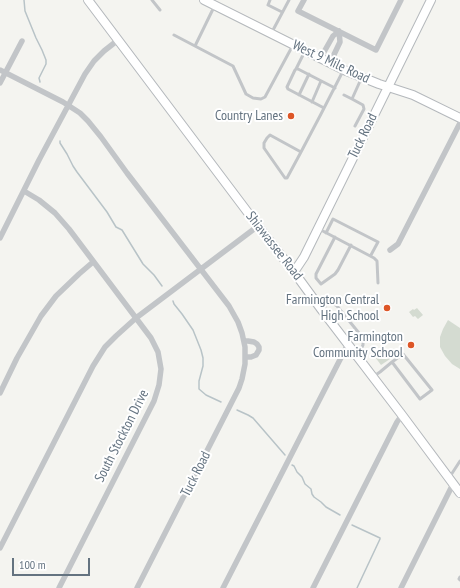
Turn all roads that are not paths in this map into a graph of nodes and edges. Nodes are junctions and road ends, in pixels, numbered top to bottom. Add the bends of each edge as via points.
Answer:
1 (88, 0) edge
2 (152, 0) edge
3 (204, 0) edge
4 (270, 0) edge
5 (289, 0) edge
6 (304, 0) edge
7 (401, 0) edge
8 (431, 0) edge
9 (215, 5) junction
10 (160, 10) dead end
11 (282, 12) junction
12 (339, 31) junction
13 (272, 34) junction
14 (174, 35) dead end
15 (118, 40) junction
16 (22, 41) dead end
17 (293, 45) junction
18 (195, 46) junction
19 (305, 50) junction
20 (320, 59) junction
21 (330, 63) junction
22 (296, 69) junction
23 (344, 70) junction
24 (3, 71) edge
25 (309, 74) junction
26 (362, 77) junction
27 (321, 81) junction
28 (0, 83) edge
29 (389, 87) junction
30 (335, 88) junction
31 (299, 95) junction
32 (344, 95) dead end
33 (352, 99) junction
34 (312, 102) junction
35 (68, 105) junction
36 (324, 108) junction
37 (460, 118) edge
38 (460, 123) edge
39 (355, 126) dead end
40 (301, 152) junction
41 (24, 191) junction
42 (258, 226) junction
43 (318, 229) junction
44 (326, 233) junction
45 (335, 237) junction
46 (0, 238) edge
47 (350, 245) junction
48 (390, 250) dead end
49 (371, 256) junction
50 (93, 262) junction
51 (201, 269) junction
52 (294, 272) junction
53 (378, 283) dead end
54 (321, 309) junction
55 (136, 318) junction
56 (244, 341) junction
57 (348, 344) junction
58 (246, 357) junction
59 (358, 357) junction
60 (392, 362) junction
61 (373, 377) junction
62 (0, 393) edge
63 (402, 415) junction
64 (460, 460) edge
65 (451, 481) junction
66 (460, 493) edge
67 (0, 548) edge
68 (460, 577) edge
69 (460, 580) edge
70 (58, 588) edge
71 (137, 588) edge
72 (223, 588) edge
73 (313, 588) edge
74 (401, 588) edge

1 - 15 street, Shiawassee Road
2 - 10 lane
3 - 9 street, West 9 Mile Road
4 - 11 lane via 268,5
5 - 11 lane
6 - 12 street via 298,11
7 - 12 street via 376,50
8 - 29 street, Tuck Road
9 - 13 street, West 9 Mile Road
9 - 18 lane
11 - 13 lane
12 - 20 street via 333,36
12 - 21 street via 340,42
13 - 17 street, West 9 Mile Road
14 - 18 lane
15 - 35 street via 94,61
15 - 42 street, Shiawassee Road
16 - 24 street
17 - 18 lane via 265,97 261,99 246,94 233,66
17 - 19 street, West 9 Mile Road
19 - 20 street, West 9 Mile Road
19 - 22 lane
20 - 21 street, West 9 Mile Road
21 - 23 street, West 9 Mile Road
22 - 25 lane
22 - 31 lane via 287,87
23 - 26 street, West 9 Mile Road
23 - 30 lane
24 - 28 street
24 - 35 street, Tuck Road
25 - 27 lane
25 - 31 lane
26 - 29 street, West 9 Mile Road
26 - 33 lane
27 - 30 lane
27 - 34 lane
29 - 37 street, West 9 Mile Road via 413,95
29 - 43 street, Tuck Road
30 - 36 lane
31 - 34 lane
32 - 33 lane
33 - 39 lane via 363,105 364,109
34 - 36 lane
35 - 41 street
35 - 51 street, Tuck Road via 93,126
36 - 40 lane
38 - 48 street via 398,244
40 - 40 lane via 285,178 264,148 264,143 270,136
41 - 46 street
41 - 50 street, South Stockton Drive via 55,213
42 - 51 street
42 - 52 street, Shiawassee Road
43 - 44 lane
43 - 52 street, Tuck Road
44 - 45 lane
44 - 49 lane via 333,219 359,232 378,242
45 - 47 lane
45 - 47 lane via 316,274 321,284 338,270
47 - 49 lane
49 - 53 lane via 378,261
50 - 55 street, South Stockton Drive
50 - 62 street via 56,296 41,316
51 - 55 street
51 - 56 street, Tuck Road via 234,314
52 - 54 street, Shiawassee Road
54 - 57 street, Shiawassee Road
54 - 59 lane via 329,303 337,306 362,338 363,344
55 - 67 street via 111,340 93,366
55 - 70 street, South Stockton Drive via 151,338 159,357 161,374 158,390
56 - 58 street, Tuck Road
56 - 58 street via 254,342 259,347 256,355
57 - 59 street, Shiawassee Road
57 - 72 street
58 - 71 street, Tuck Road via 245,370 237,394
59 - 61 street, Shiawassee Road
60 - 60 lane via 420,399 432,390 403,354
60 - 61 lane
61 - 63 street, Shiawassee Road
63 - 65 street, Shiawassee Road
63 - 73 street
64 - 65 lane
65 - 66 street, Shiawassee Road
65 - 74 street
68 - 69 lane

